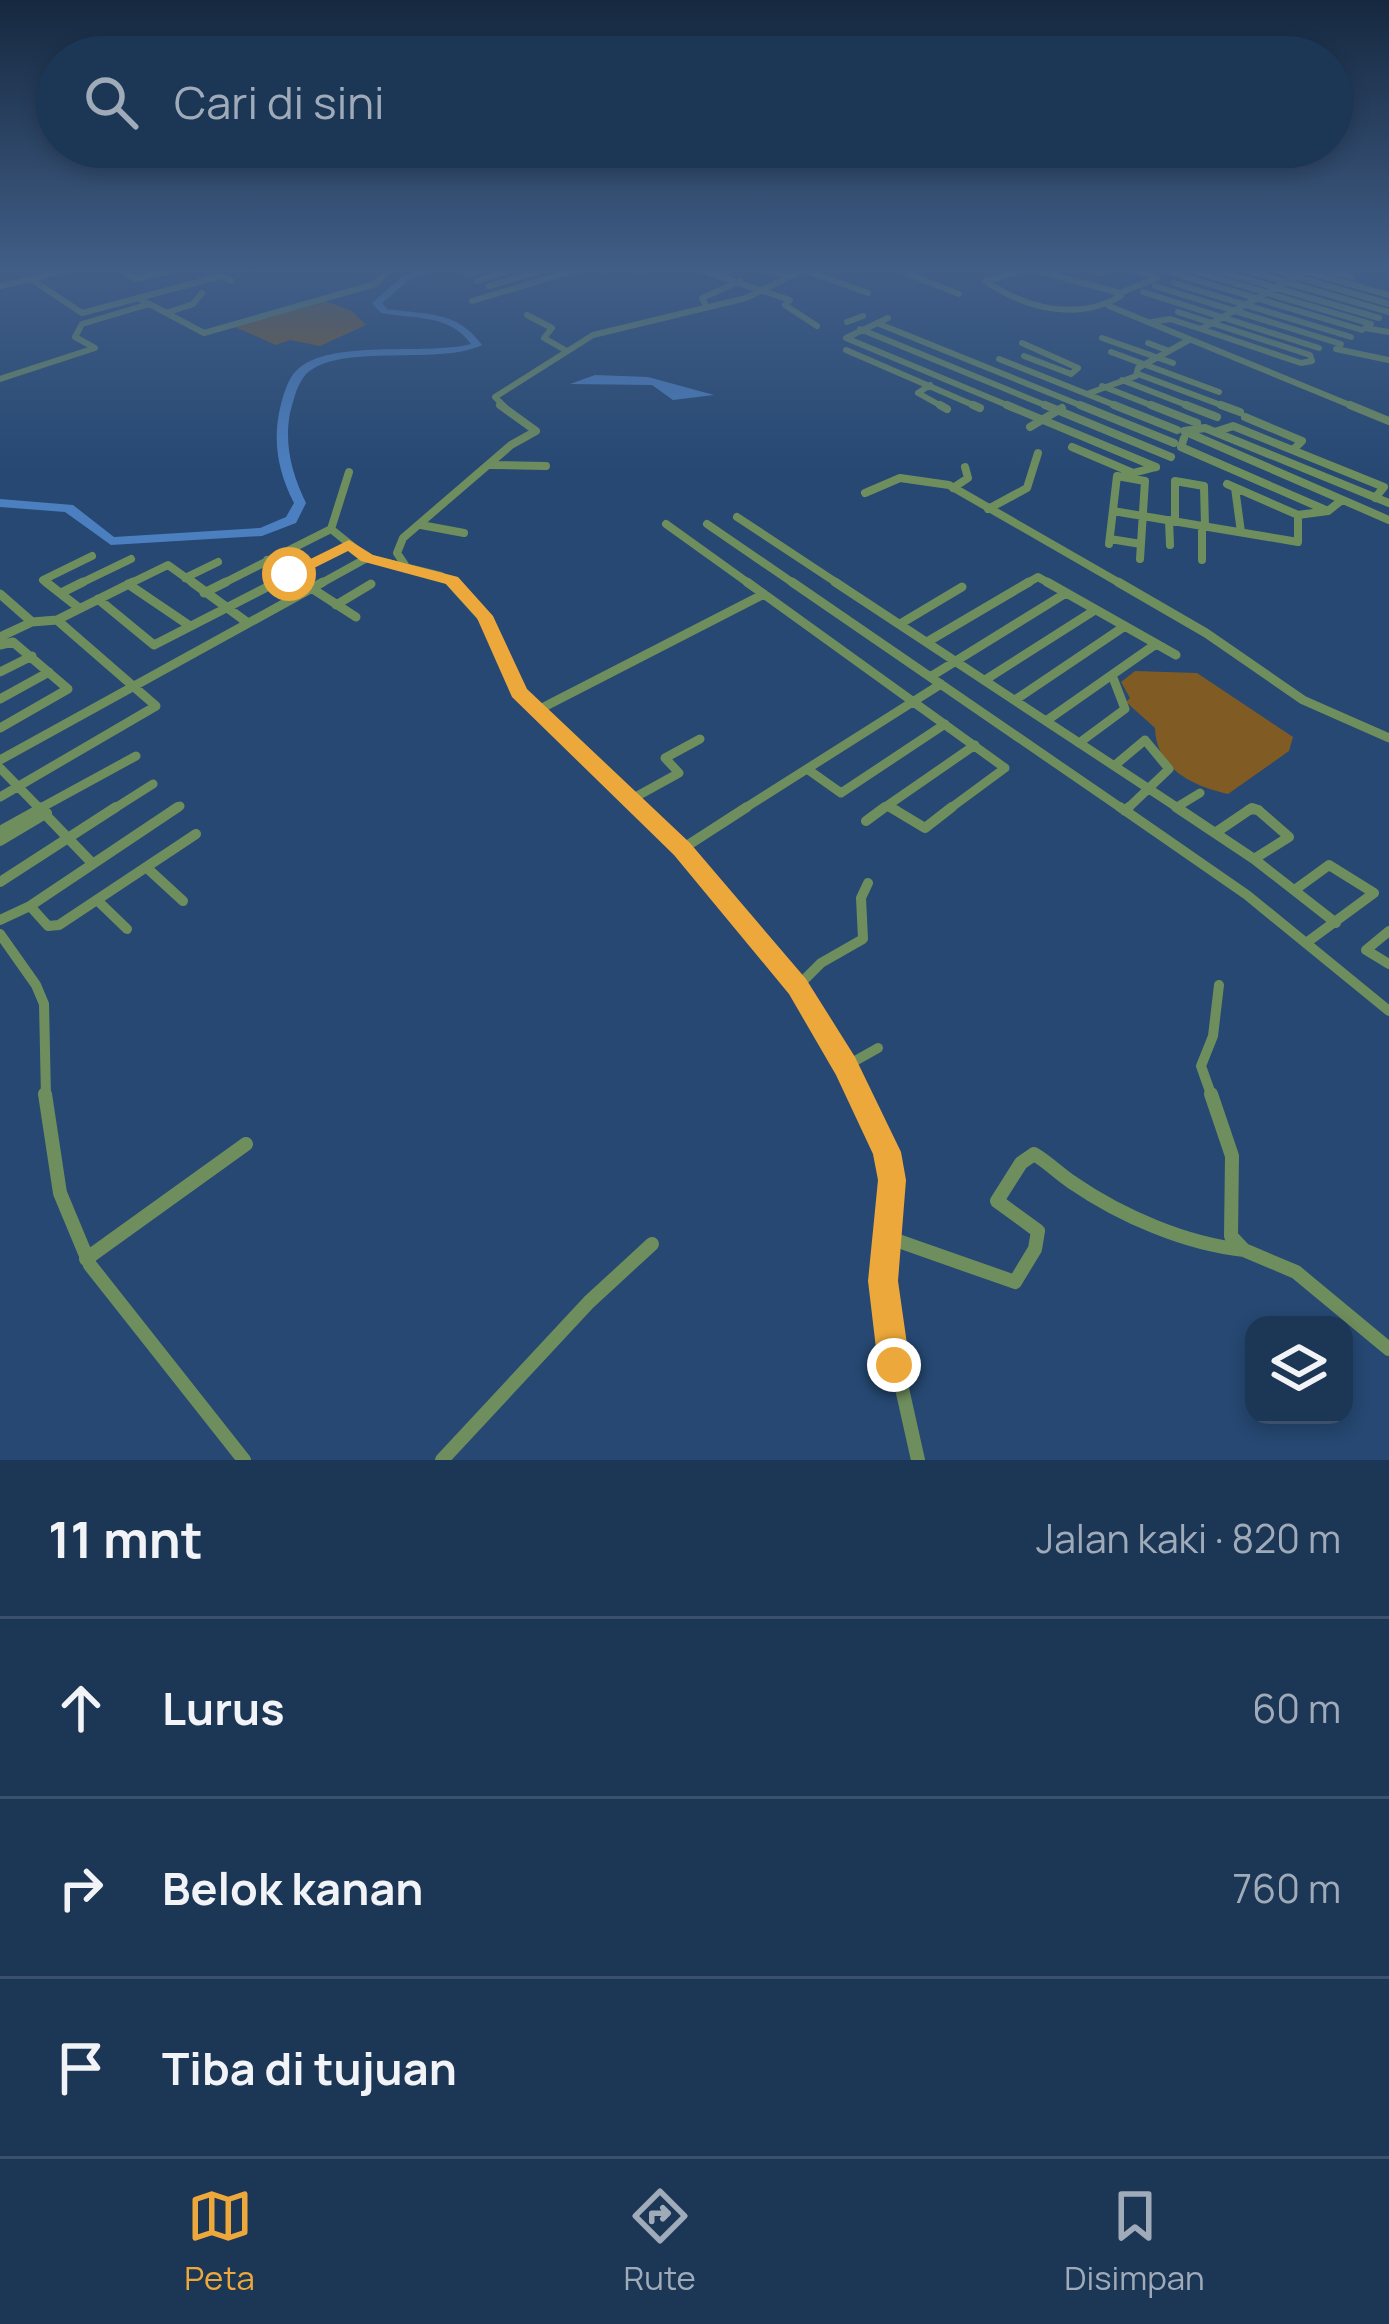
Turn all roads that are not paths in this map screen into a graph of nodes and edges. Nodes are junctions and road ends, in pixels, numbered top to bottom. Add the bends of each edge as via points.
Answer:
1 (76, 335) edge
2 (546, 335) edge
3 (596, 335) edge
4 (849, 335) edge
5 (876, 335) edge
6 (909, 335) edge
7 (1173, 335) edge
8 (1219, 335) edge
9 (1247, 335) edge
10 (1279, 335) edge
11 (1313, 335) edge
12 (1346, 335) edge
13 (1355, 335) edge
14 (1352, 337) junction
15 (1102, 338) dead end
16 (1162, 338) dead end
17 (1184, 342) junction
18 (1022, 343) dead end
19 (1148, 344) dead end
20 (1341, 344) junction
21 (1319, 348) dead end
22 (565, 350) junction
23 (846, 350) dead end
24 (1169, 351) junction
25 (1111, 352) dead end
26 (1024, 356) dead end
27 (988, 358) dead end
28 (1158, 358) junction
29 (999, 359) dead end
30 (1389, 360) edge
31 (977, 363) junction
32 (1174, 363) dead end
33 (1144, 365) junction
34 (962, 370) junction
35 (1071, 374) junction
36 (1138, 374) junction
37 (945, 378) junction
38 (0, 380) edge
39 (1122, 380) junction
40 (1057, 382) junction
41 (929, 386) junction
42 (1102, 386) junction
43 (1219, 392) dead end
44 (1088, 394) junction
45 (1072, 401) junction
46 (980, 408) dead end
47 (947, 409) dead end
48 (1058, 410) junction
49 (1217, 417) dead end
50 (1043, 419) junction
51 (1283, 420) dead end
52 (1389, 421) edge
53 (1197, 423) dead end
54 (1030, 427) dead end
55 (1270, 428) junction
56 (1177, 430) dead end
57 (1308, 430) dead end
58 (1215, 432) junction
59 (1188, 435) junction
60 (1294, 437) junction
61 (1174, 443) dead end
62 (1072, 447) dead end
63 (1293, 450) junction
64 (1332, 452) dead end
65 (1038, 453) dead end
66 (1318, 460) junction
67 (1360, 463) dead end
68 (490, 465) junction
69 (546, 466) dead end
70 (964, 466) dead end
71 (1156, 467) junction
72 (1304, 469) junction
73 (1346, 471) junction
74 (349, 472) dead end
75 (1290, 478) junction
76 (953, 488) junction
77 (865, 493) dead end
78 (1375, 498) junction
79 (1342, 500) junction
80 (1389, 503) edge
81 (988, 509) junction
82 (1328, 511) junction
83 (1113, 512) junction
84 (1298, 515) junction
85 (1144, 516) junction
86 (737, 517) dead end
87 (1389, 520) edge
88 (1172, 521) junction
89 (666, 524) dead end
90 (707, 524) dead end
91 (421, 525) junction
92 (1203, 526) junction
93 (331, 529) junction
94 (1241, 532) junction
95 (464, 533) dead end
96 (1141, 544) junction
97 (349, 545) junction
98 (1170, 545) dead end
99 (92, 556) dead end
100 (367, 558) junction
101 (131, 559) dead end
102 (1140, 559) dead end
103 (267, 560) junction
104 (1202, 560) dead end
105 (218, 562) dead end
106 (409, 568) junction
107 (289, 574) junction
108 (185, 578) junction
109 (128, 584) junction
110 (371, 584) dead end
111 (962, 587) dead end
112 (313, 589) junction
113 (204, 592) junction
114 (61, 593) junction
115 (1066, 593) junction
116 (764, 594) junction
117 (2, 597) edge
118 (98, 599) junction
119 (336, 604) junction
120 (15, 607) junction
121 (224, 607) junction
122 (80, 608) junction
123 (1095, 610) junction
124 (0, 614) edge
125 (356, 617) dead end
126 (57, 620) junction
127 (32, 622) junction
128 (248, 623) junction
129 (900, 624) junction
130 (190, 626) junction
131 (1125, 626) junction
132 (0, 641) edge
133 (927, 642) junction
134 (1156, 644) junction
135 (1176, 655) dead end
136 (32, 656) junction
137 (956, 661) junction
138 (0, 672) edge
139 (49, 672) junction
140 (1112, 675) junction
141 (985, 680) junction
142 (936, 681) junction
143 (136, 685) junction
144 (0, 699) edge
145 (1015, 700) junction
146 (915, 702) junction
147 (538, 710) junction
148 (1046, 721) junction
149 (945, 724) junction
150 (0, 728) edge
151 (1389, 738) edge
152 (700, 739) dead end
153 (1079, 743) junction
154 (975, 745) junction
155 (136, 756) dead end
156 (0, 764) edge
157 (1114, 766) junction
158 (810, 771) junction
159 (153, 784) dead end
160 (19, 786) junction
161 (1148, 789) junction
162 (1200, 793) dead end
163 (0, 796) edge
164 (630, 800) junction
165 (180, 806) dead end
166 (888, 806) junction
167 (1177, 807) junction
168 (1125, 811) junction
169 (42, 812) junction
170 (866, 821) dead end
171 (0, 831) edge
172 (196, 833) dead end
173 (1215, 833) junction
174 (67, 840) junction
175 (0, 841) edge
176 (682, 849) junction
177 (1254, 859) junction
178 (93, 864) junction
179 (146, 867) junction
180 (0, 882) edge
181 (868, 883) dead end
182 (1296, 890) junction
183 (98, 901) junction
184 (183, 901) dead end
185 (30, 906) junction
186 (0, 920) edge
187 (1336, 923) junction
188 (127, 929) dead end
189 (1389, 931) edge
190 (0, 934) edge
191 (1306, 943) junction
192 (1389, 964) edge
193 (1219, 985) dead end
194 (797, 986) junction
195 (1389, 1011) edge
196 (878, 1048) dead end
197 (846, 1066) junction
198 (246, 1144) dead end
199 (887, 1237) junction
200 (652, 1244) dead end
201 (1244, 1250) junction
202 (86, 1259) junction
203 (1389, 1349) edge
204 (244, 1460) edge
205 (442, 1460) edge
206 (919, 1460) edge

1 - 38 street via 95,348
2 - 22 street
3 - 22 street
4 - 37 street
5 - 34 street
6 - 31 street
7 - 17 street
8 - 9 street via 1301,363 1315,358
10 - 21 street
11 - 20 street
12 - 14 street
13 - 14 street
14 - 20 street
15 - 28 street
16 - 17 street
17 - 24 street
17 - 52 street
18 - 35 street via 1072,362 1078,368
19 - 24 street
20 - 30 street via 1336,349
22 - 68 street via 495,397 536,431
23 - 41 street
24 - 28 street
25 - 33 street
26 - 35 street
27 - 31 street
28 - 32 street
28 - 33 street
29 - 40 street
31 - 34 street
31 - 45 street
33 - 36 street
33 - 43 street
34 - 37 street
34 - 48 street
35 - 40 street
36 - 39 street
36 - 55 street
37 - 41 street
37 - 50 street
39 - 42 street
39 - 49 street
40 - 44 street
41 - 46 street
41 - 47 street via 918,393
42 - 44 street
42 - 53 street
44 - 45 street
44 - 56 street
45 - 48 street
45 - 61 street
48 - 50 street
48 - 71 street via 1174,455
50 - 54 street
50 - 71 street
51 - 55 street
55 - 60 street
57 - 60 street
58 - 59 street via 1198,427 1184,430
58 - 63 street via 1233,425
58 - 72 street
59 - 75 street
59 - 82 street via 1181,447
60 - 63 street via 1303,442
62 - 71 street via 1133,472
63 - 66 street
64 - 66 street
65 - 81 street via 1027,488
66 - 72 street
66 - 73 street
67 - 73 street
68 - 69 street
68 - 91 street
70 - 76 street via 968,478
72 - 75 street
72 - 78 street
73 - 78 street via 1384,487
74 - 93 street
75 - 79 street
76 - 77 street via 908,478
76 - 81 street
78 - 80 street
79 - 82 street
79 - 87 street
81 - 151 street via 1206,633 1312,705
82 - 84 street
83 - 85 street
83 - 85 street via 1117,476 1145,481
83 - 96 street via 1109,541
84 - 94 street via 1298,542
84 - 94 street via 1231,486
85 - 88 street
85 - 96 street
86 - 129 street
88 - 92 street
88 - 92 street via 1174,481 1204,486
88 - 98 street
89 - 116 street
90 - 142 street
91 - 95 street
91 - 106 street via 397,550
92 - 94 street
92 - 104 street
93 - 97 street
93 - 103 street
96 - 102 street
97 - 100 street
97 - 107 street
99 - 114 street via 43,580
100 - 106 street
100 - 112 street
101 - 114 street
103 - 107 street
103 - 113 street
105 - 108 street
106 - 147 street via 452,581 476,604 512,682
107 - 112 street
107 - 121 street
108 - 109 street via 167,565
108 - 113 street
109 - 118 street
109 - 130 street
110 - 119 street
111 - 129 street
112 - 119 street
112 - 128 street
113 - 121 street
114 - 122 street
115 - 123 street
115 - 133 street via 1036,577
115 - 137 street
116 - 146 street
116 - 147 street
117 - 120 street
118 - 122 street
118 - 130 street via 152,645
119 - 125 street
120 - 124 street
120 - 127 street
121 - 128 street
121 - 130 street
122 - 126 street
123 - 131 street
123 - 141 street
126 - 127 street
126 - 143 street
127 - 132 street
128 - 143 street
129 - 133 street
131 - 134 street
131 - 145 street
132 - 136 street
133 - 137 street
134 - 135 street
134 - 140 street
136 - 138 street
136 - 139 street
137 - 141 street
137 - 142 street
139 - 144 street
139 - 150 street via 67,692
140 - 148 street
140 - 153 street via 1125,710
141 - 145 street
142 - 146 street
142 - 168 street
143 - 156 street
143 - 160 street via 154,708
145 - 148 street
146 - 149 street
146 - 158 street
147 - 164 street
148 - 153 street
149 - 154 street
149 - 158 street via 842,793
152 - 164 street via 665,758 679,772
153 - 157 street
154 - 166 street
154 - 166 street via 1005,769 925,828
155 - 169 street
156 - 160 street
157 - 161 street
157 - 161 street via 1150,742 1169,769
158 - 176 street
159 - 174 street
160 - 163 street
160 - 169 street
161 - 167 street
161 - 168 street
162 - 167 street
164 - 176 street
165 - 178 street
166 - 170 street
167 - 173 street
168 - 191 street
169 - 171 street
169 - 174 street
169 - 175 street
172 - 179 street
173 - 177 street
173 - 177 street via 1258,810 1289,839
174 - 178 street
174 - 180 street
176 - 194 street
177 - 182 street
178 - 185 street
179 - 183 street
179 - 184 street
181 - 194 street via 863,939
182 - 187 street
182 - 187 street via 1329,866 1372,890
183 - 185 street via 53,927
183 - 188 street
185 - 186 street
187 - 191 street
189 - 192 street via 1366,950
190 - 202 street via 42,997 58,1181
191 - 195 street
193 - 201 street via 1201,1066 1232,1156 1228,1231
194 - 197 street
196 - 197 street
197 - 199 street via 890,1167
198 - 202 street
199 - 201 street via 1015,1282 1038,1231 997,1201 1034,1154 1077,1186 1177,1234 1213,1249
199 - 206 street via 888,1336
200 - 205 street
201 - 203 street via 1296,1272
202 - 204 street

